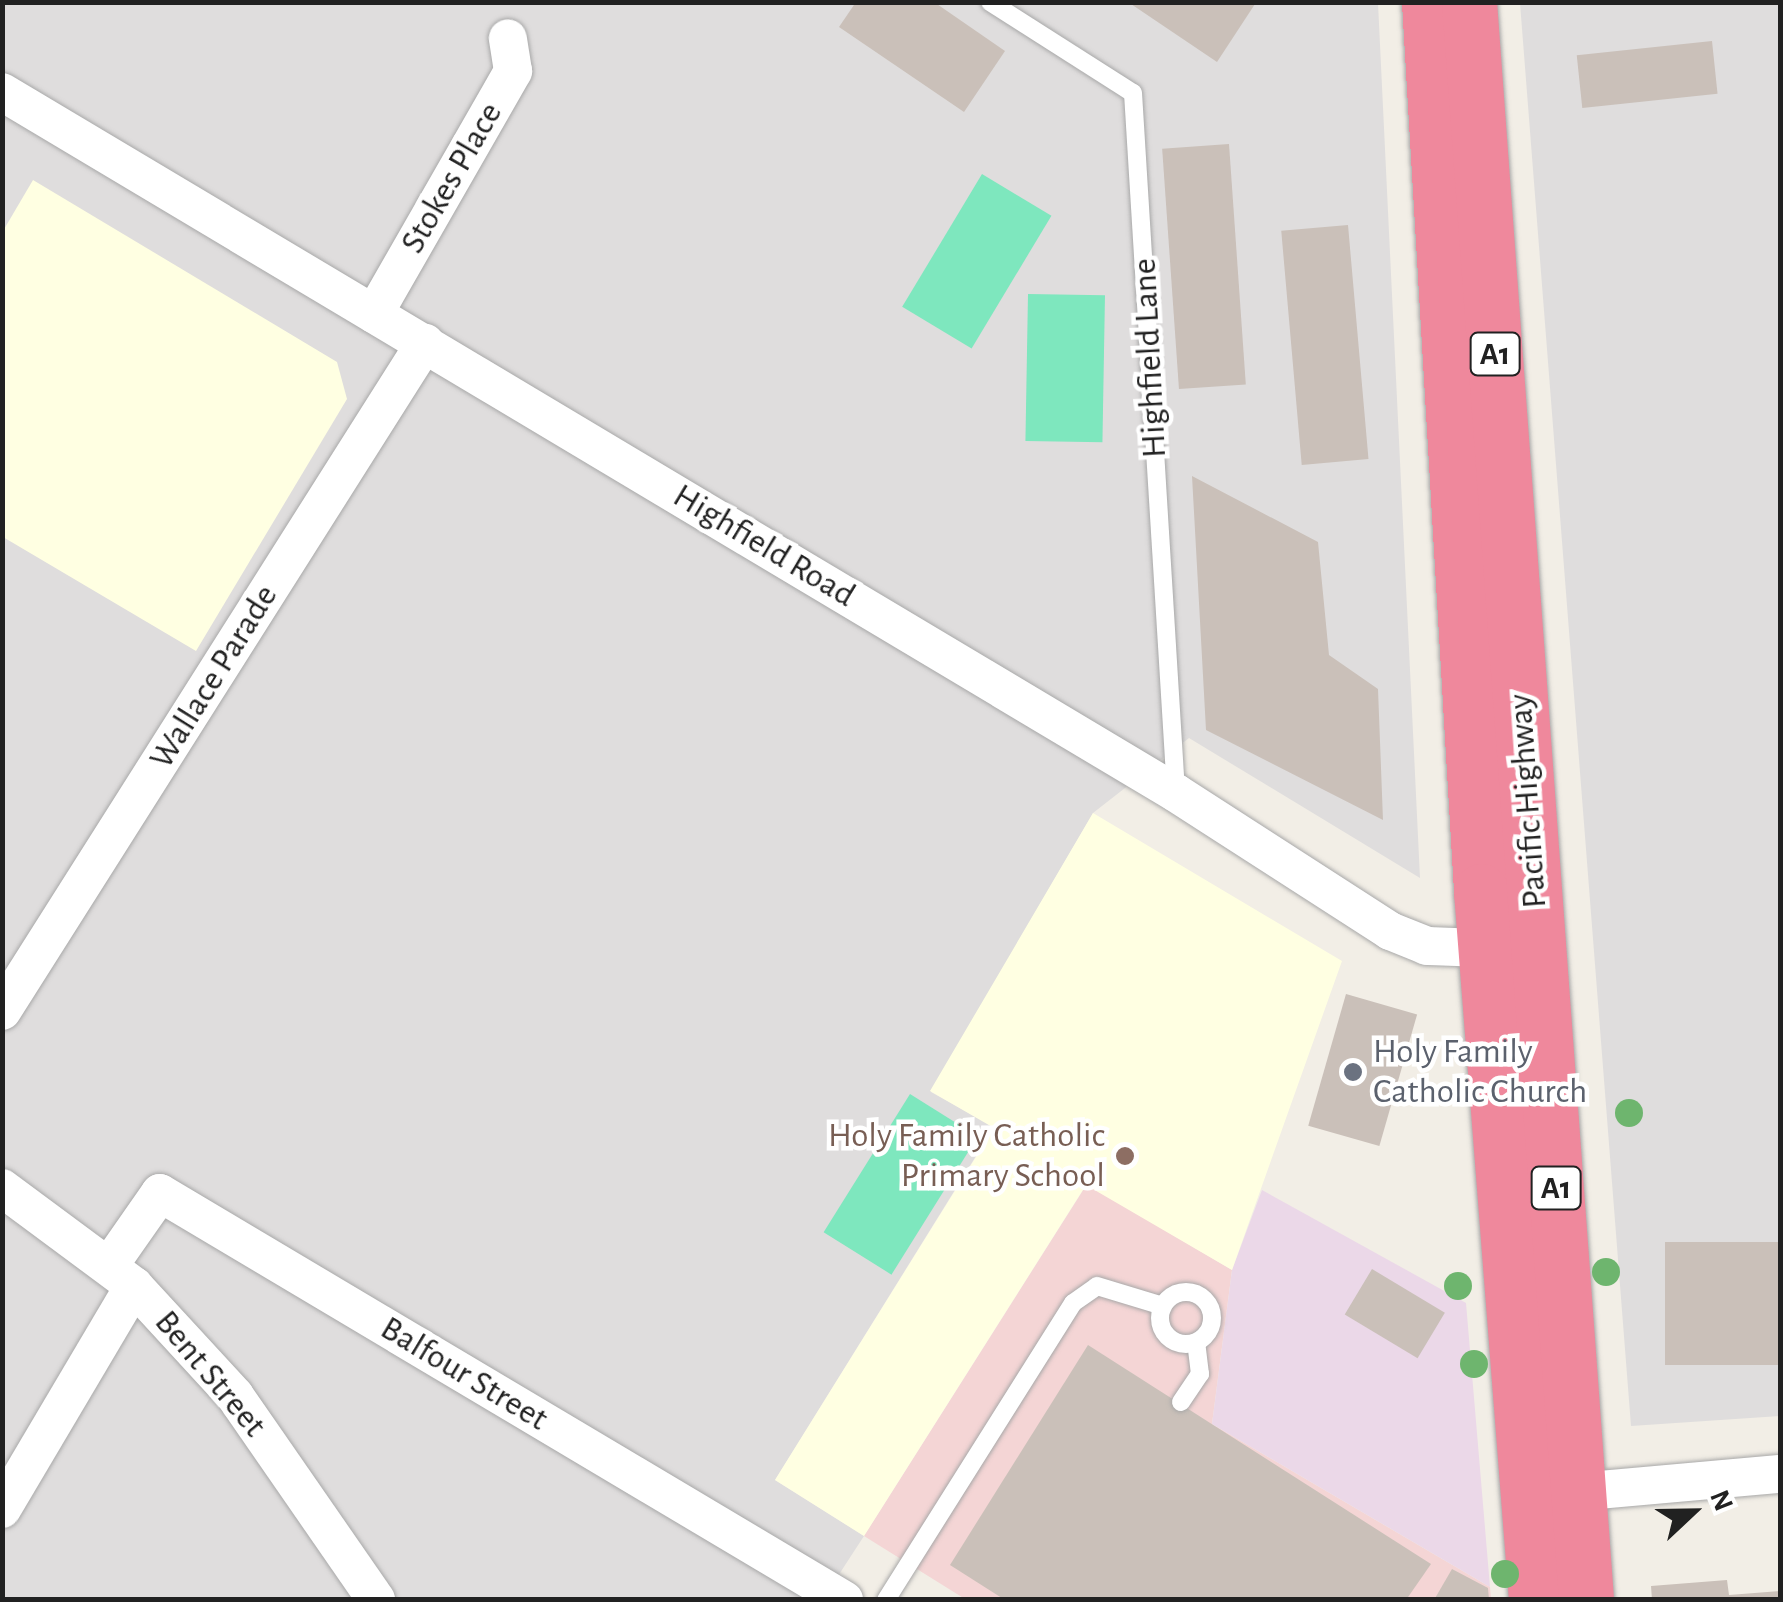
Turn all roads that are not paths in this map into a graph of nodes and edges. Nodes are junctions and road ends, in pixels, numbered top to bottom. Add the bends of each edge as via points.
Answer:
1 (990, 2) edge
2 (1428, 2) edge
3 (1469, 2) edge
4 (508, 38) dead end
5 (2, 92) edge
6 (374, 314) junction
7 (425, 343) junction
8 (1176, 793) junction
9 (1540, 948) junction
10 (1484, 949) junction
11 (2, 1011) edge
12 (2, 1188) edge
13 (122, 1276) junction
14 (1163, 1306) junction
15 (1196, 1343) junction
16 (1182, 1402) dead end
17 (1780, 1474) edge
18 (1577, 1492) junction
19 (2, 1509) edge
20 (376, 1600) edge
21 (844, 1600) edge
22 (886, 1600) edge
23 (1536, 1600) edge
24 (1586, 1600) edge

1 - 8 lane, Highfield Lane via 1134,93
2 - 10 highway, Pacific Highway / A1
3 - 9 highway, Pacific Highway / A1
4 - 6 street, Stokes Place via 513,72
5 - 6 street, Highfield Road
6 - 7 street, Highfield Road
7 - 8 street, Highfield Road
7 - 11 street, Wallace Parade
8 - 10 street, Highfield Road via 1390,931 1428,946
9 - 10 street, Highfield Road
9 - 18 highway, Pacific Highway / A1
10 - 23 highway, Pacific Highway / A1
12 - 13 street, Bent Street
13 - 19 street
13 - 20 street, Bent Street via 235,1396
13 - 21 street, Balfour Street via 160,1193
14 - 15 lane via 1170,1338
14 - 15 lane via 1181,1292 1204,1298 1213,1319
14 - 22 lane via 1097,1286 1073,1303
15 - 16 lane via 1200,1374
17 - 18 street
18 - 24 highway, Pacific Highway / A1

